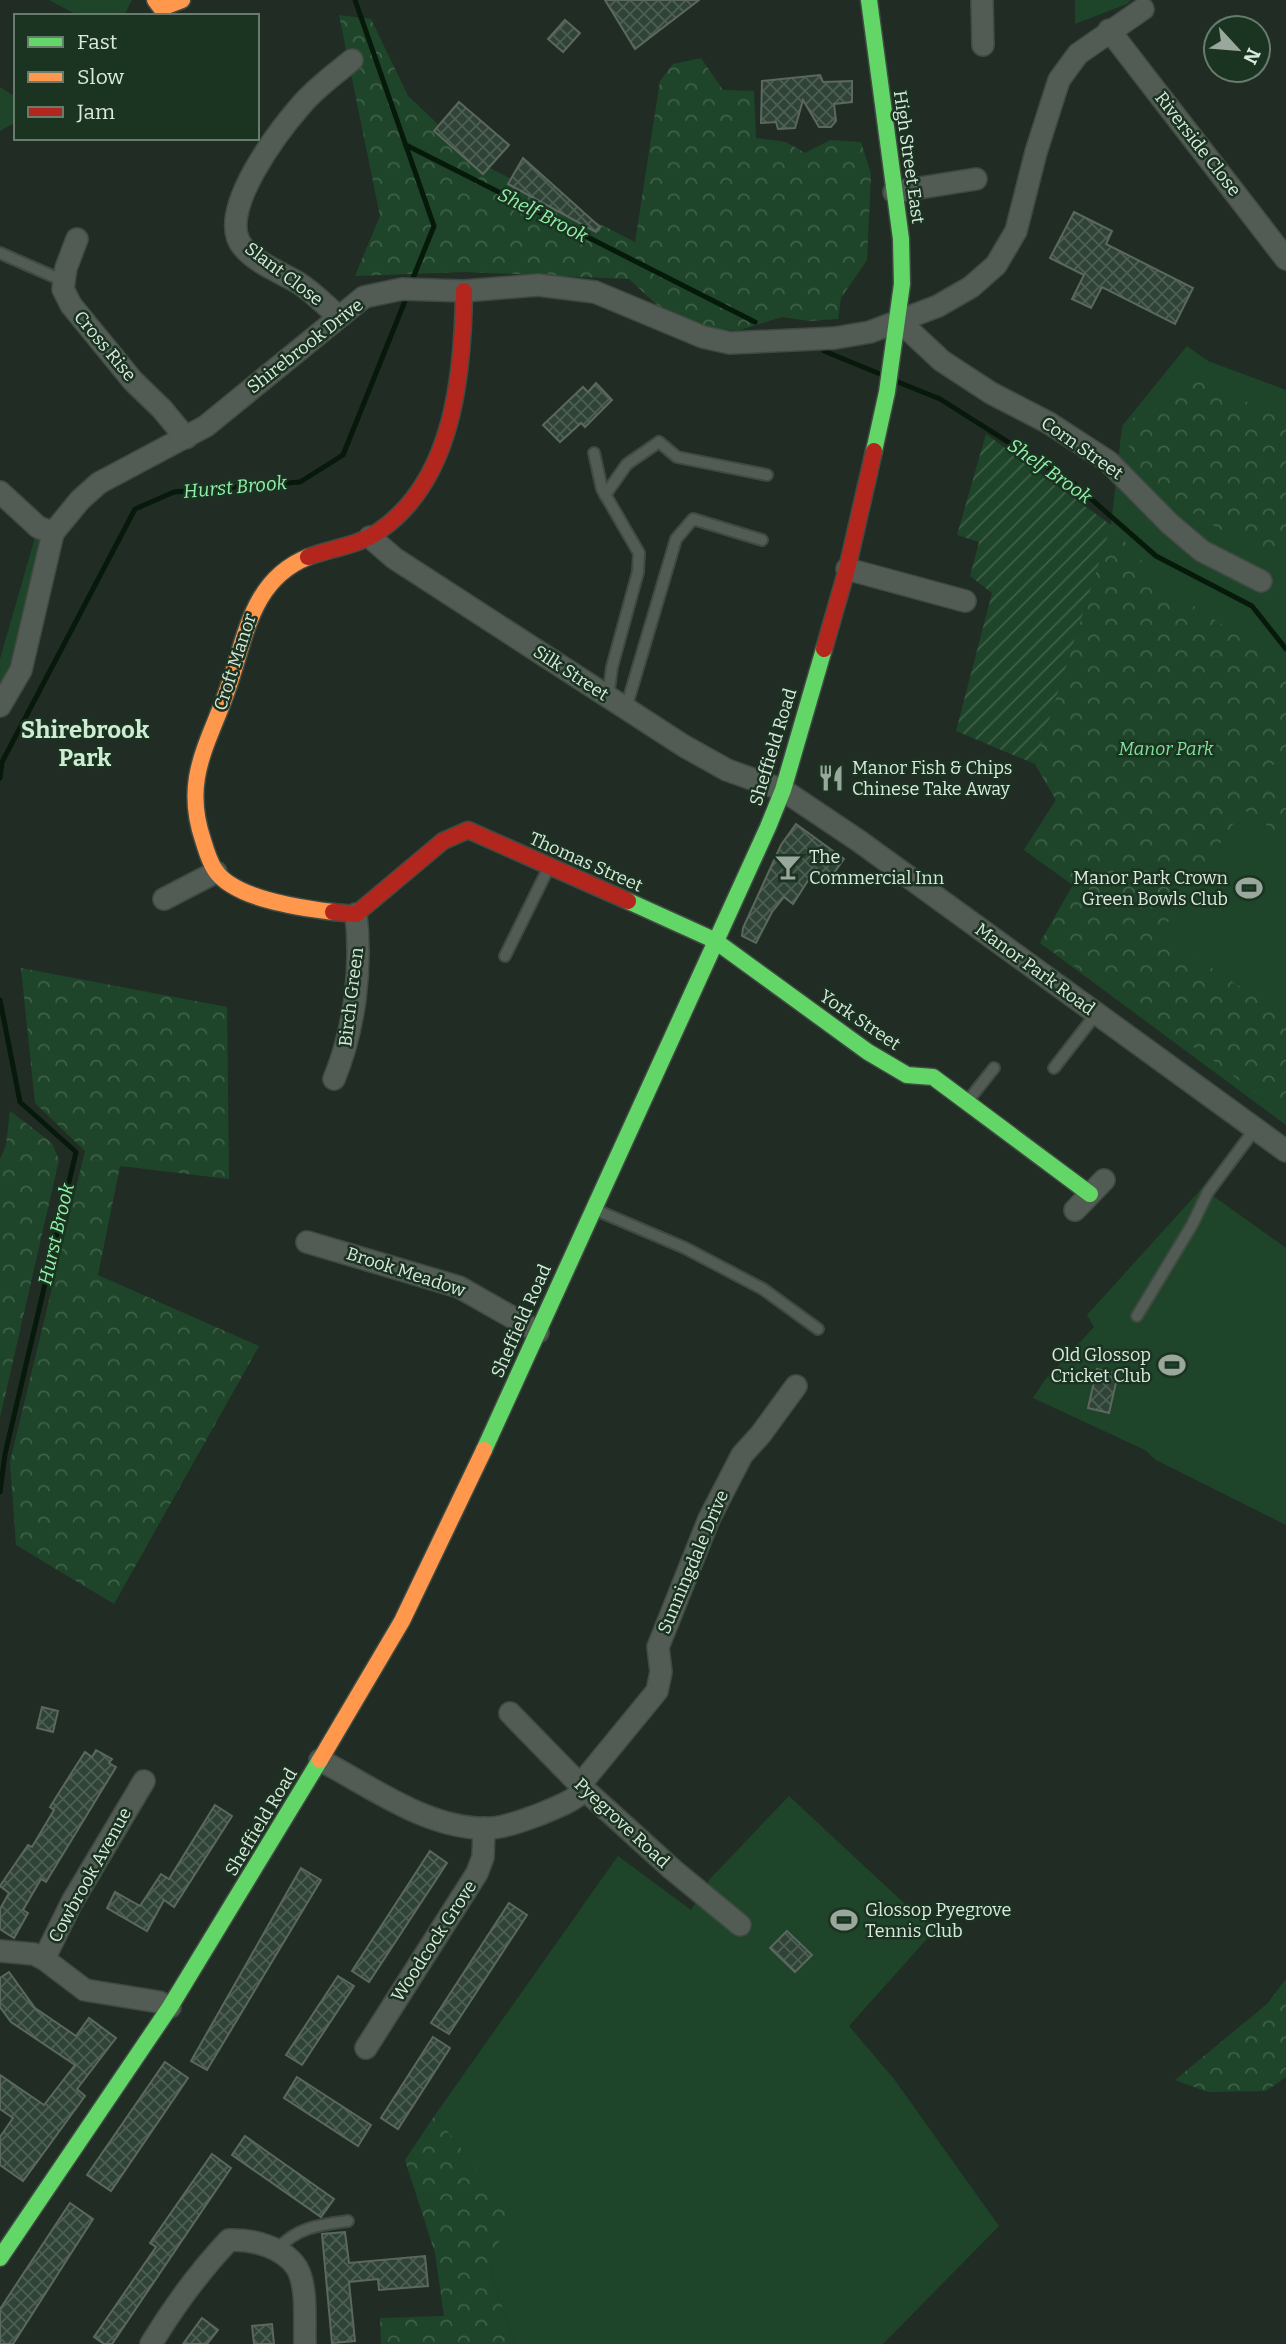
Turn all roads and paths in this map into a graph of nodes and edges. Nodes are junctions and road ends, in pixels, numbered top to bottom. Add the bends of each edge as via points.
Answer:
1 (155, 0) edge
2 (183, 0) edge
3 (869, 0) edge
4 (982, 0) edge
5 (1143, 9) dead end
6 (1110, 30) junction
7 (983, 45) dead end
8 (352, 61) dead end
9 (976, 179) dead end
10 (894, 192) junction
11 (77, 239) dead end
12 (0, 253) edge
13 (1286, 259) edge
14 (64, 281) junction
15 (464, 292) junction
16 (338, 316) junction
17 (898, 320) junction
18 (186, 438) junction
19 (594, 453) dead end
20 (767, 475) dead end
21 (0, 492) edge
22 (605, 495) junction
23 (54, 533) junction
24 (370, 537) junction
25 (762, 540) dead end
26 (847, 569) junction
27 (1261, 581) dead end
28 (965, 601) dead end
29 (617, 703) junction
30 (0, 706) edge
31 (783, 790) junction
32 (549, 867) junction
33 (215, 872) junction
34 (164, 899) dead end
35 (356, 914) junction
36 (714, 940) junction
37 (505, 956) dead end
38 (1096, 1014) junction
39 (994, 1068) dead end
40 (1054, 1068) dead end
41 (334, 1079) dead end
42 (967, 1102) junction
43 (1255, 1129) junction
44 (1286, 1151) edge
45 (1097, 1187) joint
46 (593, 1209) junction
47 (1075, 1210) dead end
48 (307, 1242) dead end
49 (1137, 1316) dead end
50 (818, 1329) dead end
51 (538, 1332) junction
52 (796, 1386) dead end
53 (510, 1713) dead end
54 (320, 1759) junction
55 (144, 1781) dead end
56 (582, 1787) junction
57 (484, 1828) junction
58 (740, 1925) dead end
59 (0, 1951) edge
60 (44, 1959) junction
61 (170, 2007) junction
62 (366, 2048) dead end
63 (348, 2221) dead end
64 (276, 2250) junction
65 (1, 2254) edge
66 (151, 2344) edge
67 (305, 2344) edge

1 - 2 main road via 161,8
3 - 10 main road, High Street East
4 - 7 street
5 - 6 street, Shirebrook Drive
6 - 13 street, Riverside Close
6 - 17 street, Shirebrook Drive via 1078,54 1059,80 1016,231 996,265 971,287 938,306
8 - 16 street, Slant Close via 305,101 282,128 255,170 233,223 241,246 300,284
9 - 10 street
10 - 17 main road, High Street East via 901,239
11 - 14 street
12 - 14 lane
14 - 18 street, Cross Rise via 71,305
15 - 16 street, Shirebrook Drive via 402,289 364,297
15 - 17 street, Shirebrook Drive via 538,285 595,292 703,337 730,342 835,338 870,332
15 - 24 main road, Croft Manor via 463,347 446,434 426,475 399,512
16 - 18 street, Shirebrook Drive
17 - 26 main road, Sheffield Road via 887,392
17 - 27 street, Corn Street via 942,361 1109,462 1202,551
18 - 23 street, Shirebrook Drive via 99,483
19 - 22 lane
20 - 22 lane via 677,457 659,442 627,464
21 - 23 street via 38,527
22 - 29 lane via 639,553 612,667
23 - 30 street, Shirebrook Drive via 21,670
24 - 29 street, Silk Street via 394,558
24 - 33 main road, Croft Manor via 324,551 281,572 254,605 229,688 197,768 195,813
25 - 29 lane via 693,519 676,539
26 - 28 street
26 - 31 main road, Sheffield Road
29 - 31 street, Silk Street via 727,770
31 - 36 main road, Sheffield Road
31 - 38 street, Manor Park Road
32 - 35 main road, Thomas Street via 468,830 443,841
32 - 36 main road, Thomas Street
32 - 37 lane
33 - 34 street
33 - 35 main road via 281,904
35 - 41 street, Birch Green via 360,952 345,1052
36 - 42 main road, York Street via 868,1052 907,1075 933,1077
36 - 46 main road, Sheffield Road
38 - 40 lane
38 - 43 street, Manor Park Road
39 - 42 lane
42 - 45 main road, York Street
43 - 44 street, Manor Park Road
43 - 49 lane via 1208,1192
45 - 47 street
46 - 50 lane via 763,1289
46 - 51 main road, Sheffield Road
48 - 51 street, Brook Meadow via 459,1287
51 - 54 main road, Sheffield Road via 426,1575
52 - 56 street, Sunningdale Drive via 785,1418 742,1455 695,1549 658,1647 661,1672 657,1691
53 - 56 street, Pyegrove Road
54 - 57 street via 391,1800 447,1822
54 - 61 main road, Sheffield Road
55 - 60 street, Cowbrook Avenue via 72,1902
56 - 57 street via 575,1799 527,1819
56 - 58 street, Pyegrove Road
57 - 62 street, Woodcock Grove via 477,1874
59 - 60 street
60 - 61 street, Cowbrook Avenue via 85,1990
61 - 65 main road, Sheffield Road
63 - 64 lane via 310,2226 288,2236
64 - 66 street via 248,2240 229,2240 190,2283
64 - 67 street via 296,2268

